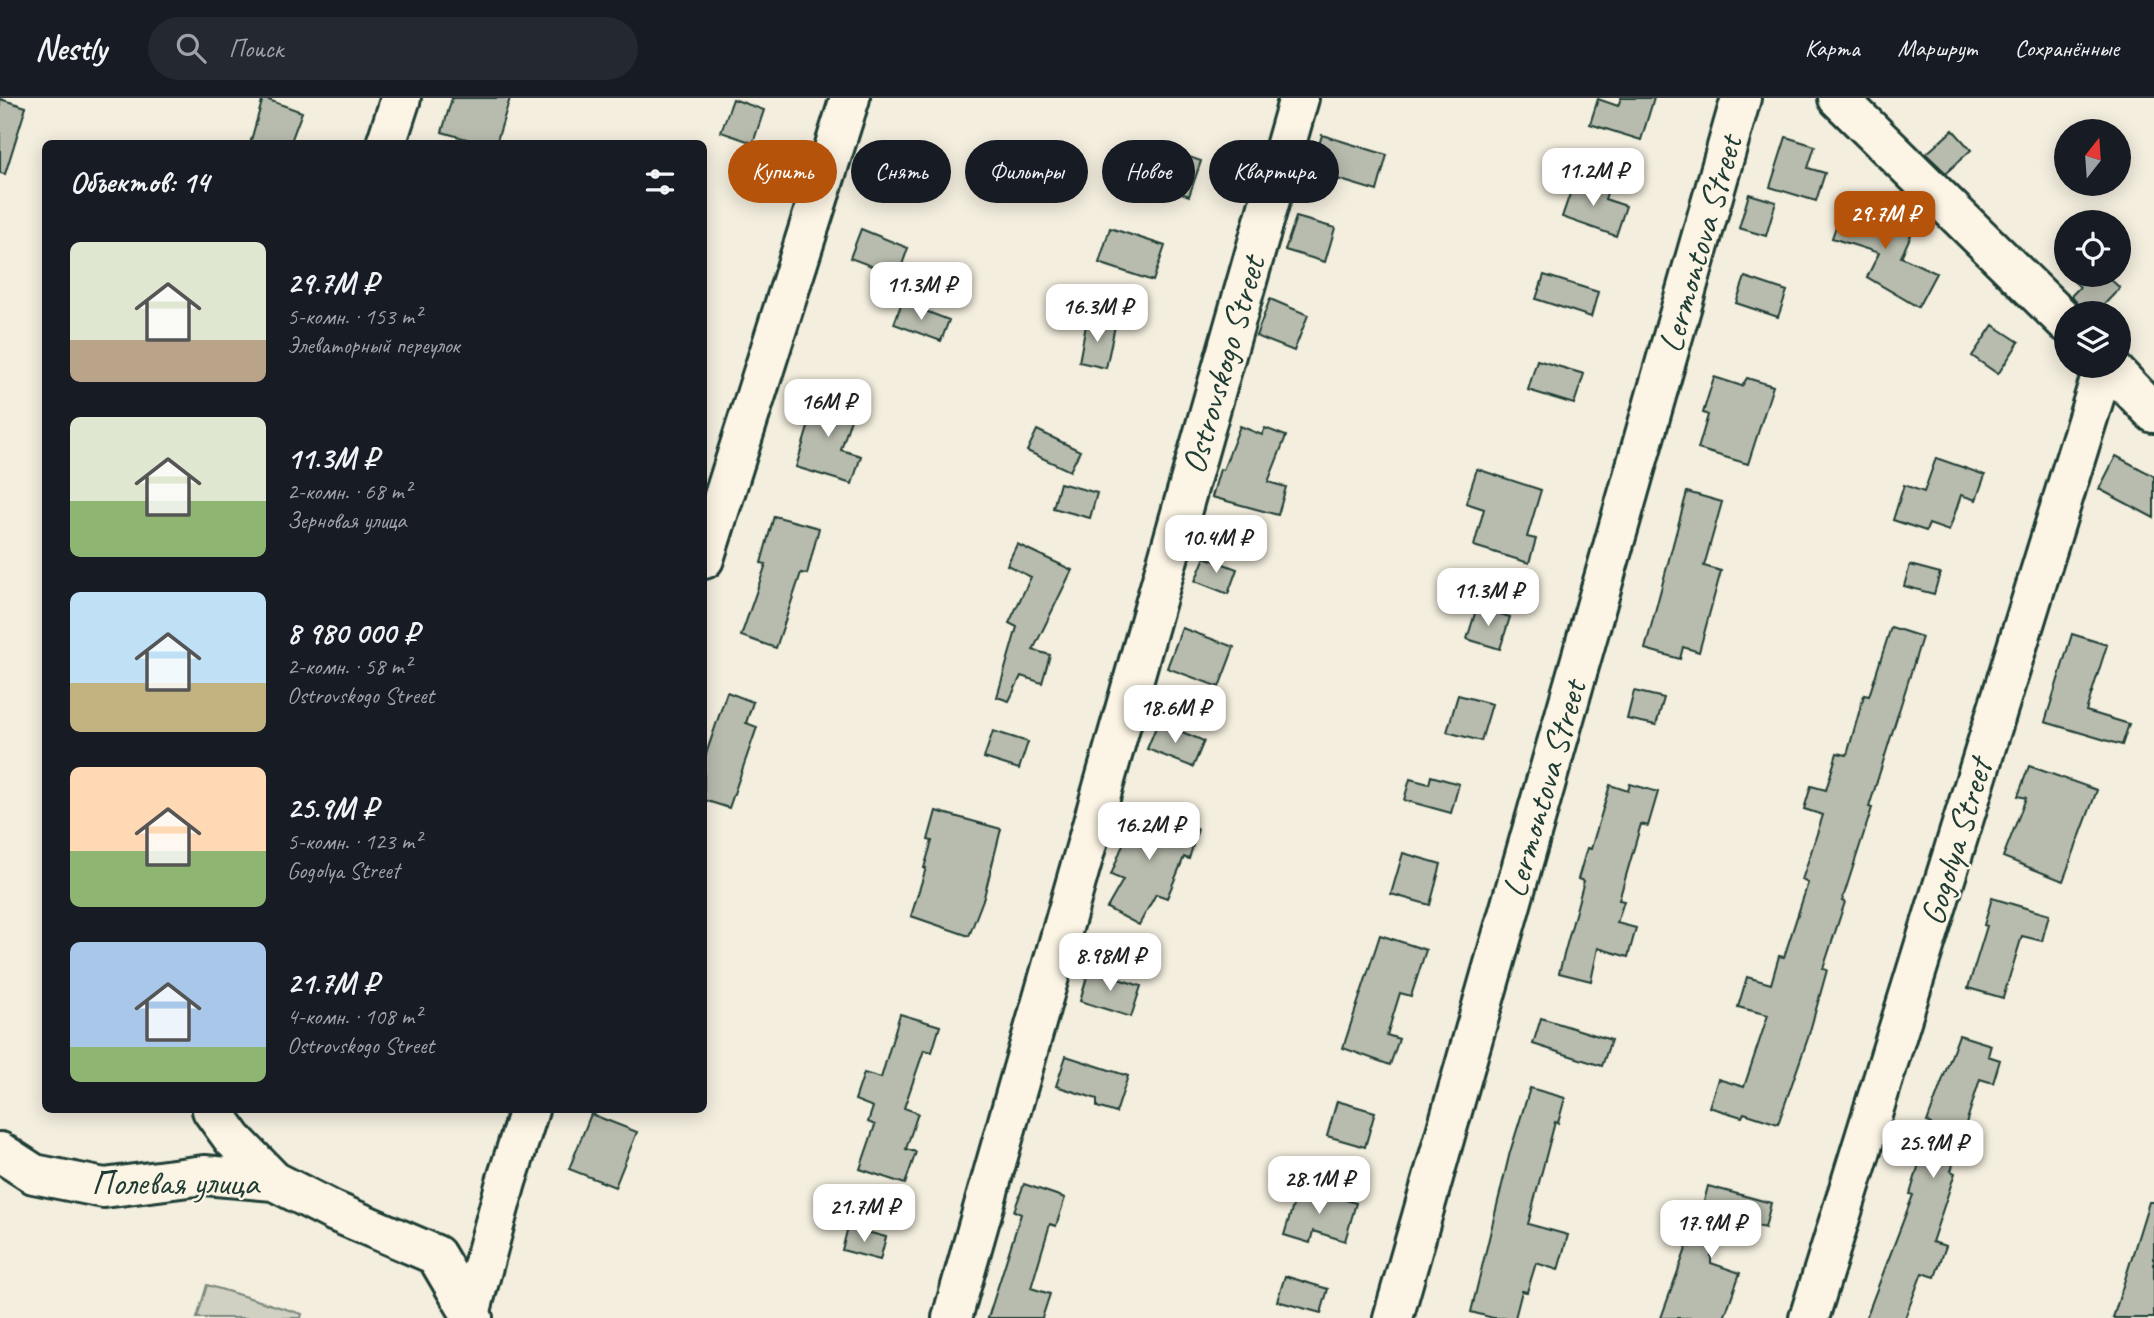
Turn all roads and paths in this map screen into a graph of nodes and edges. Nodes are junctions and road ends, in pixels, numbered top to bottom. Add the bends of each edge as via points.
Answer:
1 (401, 98) edge
2 (850, 98) edge
3 (1300, 98) edge
4 (1741, 98) edge
5 (1838, 98) edge
6 (387, 140) edge
7 (2054, 310) edge
8 (2100, 378) edge
9 (2120, 378) edge
10 (2154, 413) edge
11 (707, 550) edge
12 (214, 1113) edge
13 (528, 1113) edge
14 (0, 1152) edge
15 (274, 1181) junction
16 (472, 1316) edge
17 (952, 1318) edge
18 (1393, 1318) edge
19 (1809, 1318) edge

1 - 6 street
2 - 11 street
3 - 17 street, Ostrovskogo Street
4 - 18 street, Lermontova Street
5 - 7 street
8 - 19 street, Gogolya Street
9 - 10 street
12 - 15 street
13 - 16 street
14 - 15 street, Полевая улица via 34,1174 104,1188 204,1175
15 - 16 street, Полевая улица via 436,1255

